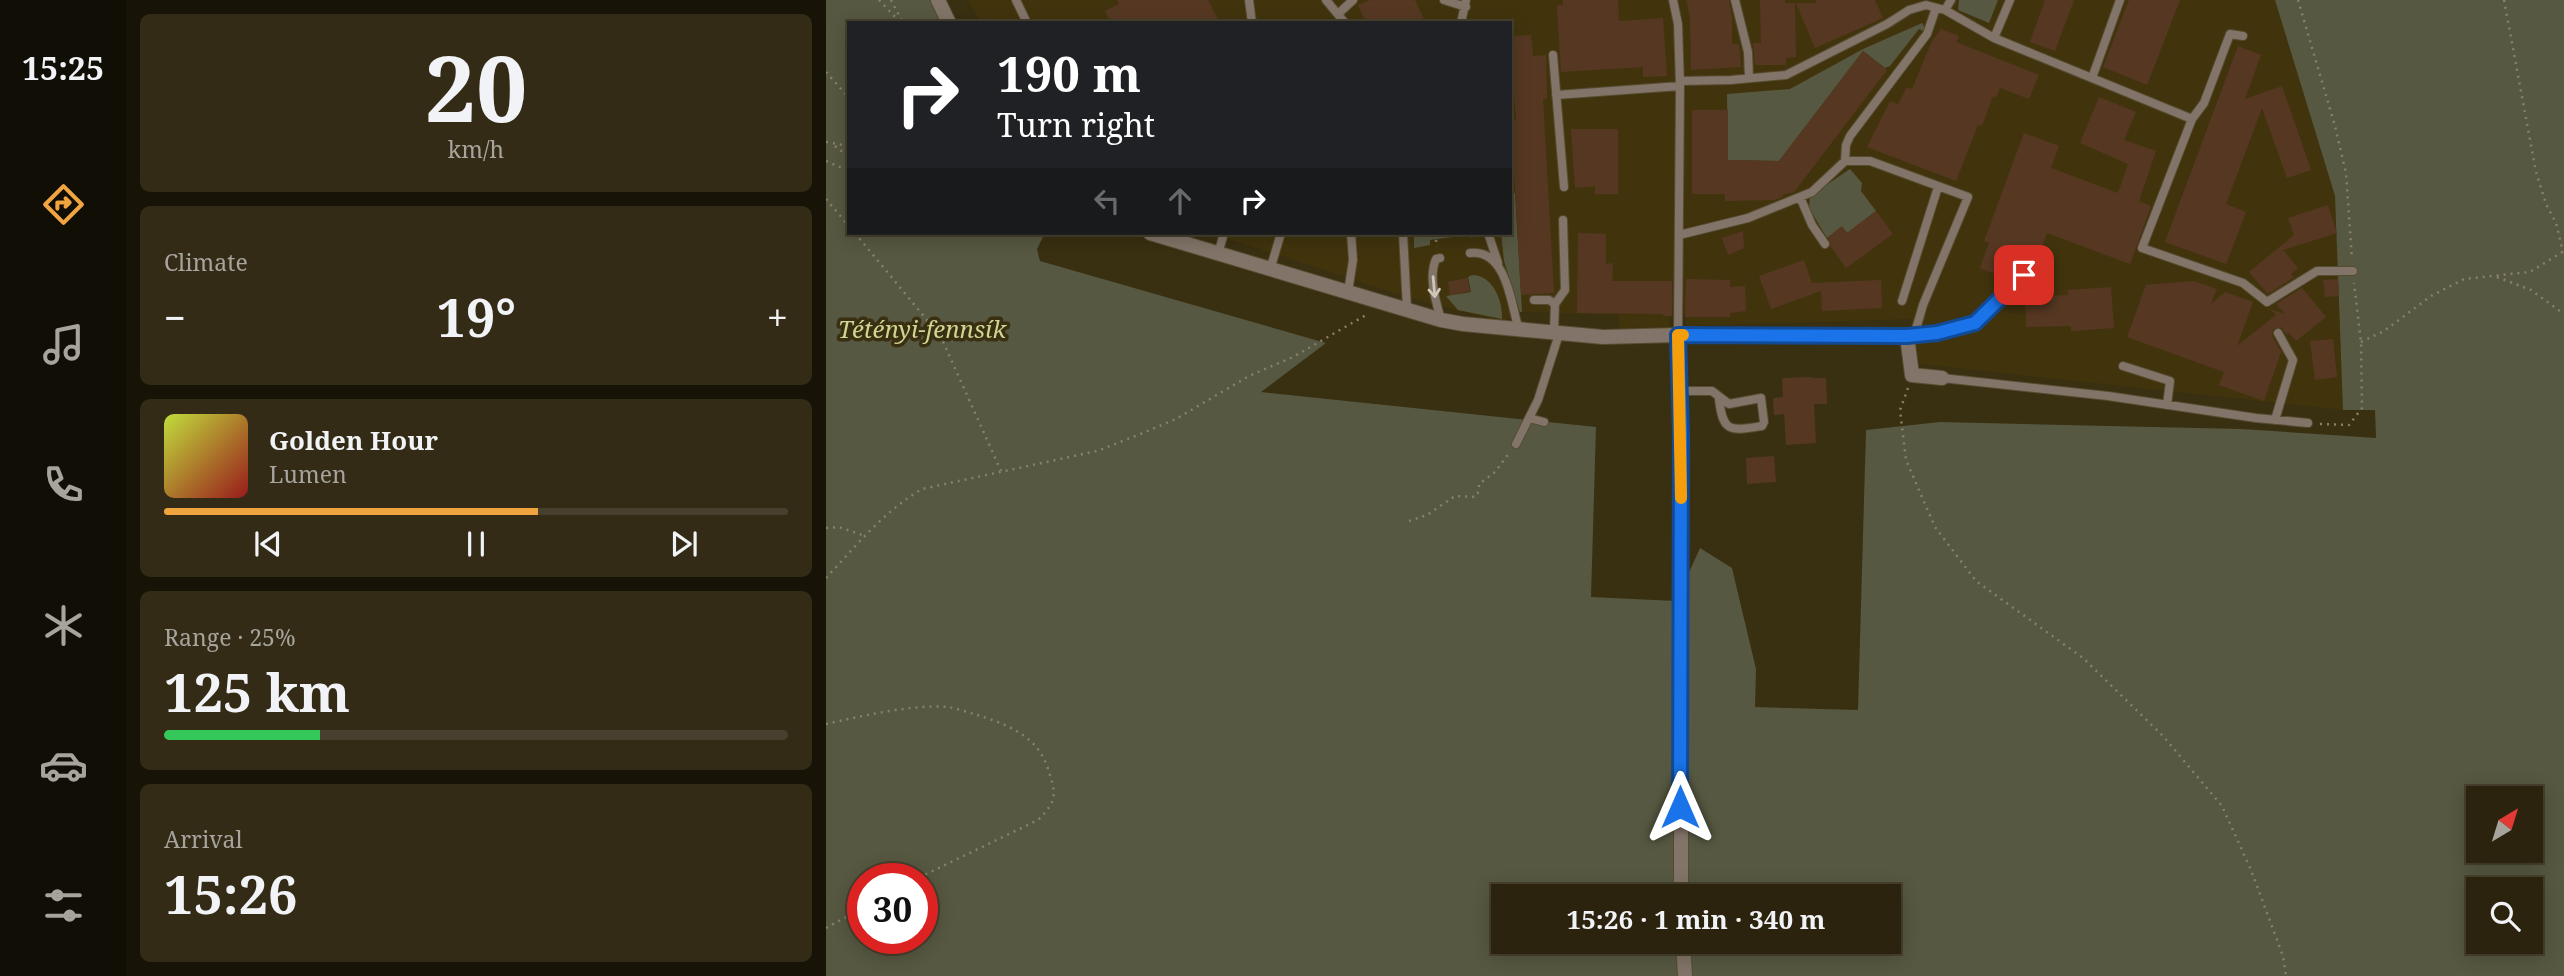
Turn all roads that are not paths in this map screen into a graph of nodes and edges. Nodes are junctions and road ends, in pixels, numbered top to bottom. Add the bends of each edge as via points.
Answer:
1 (938, 0) edge
2 (1016, 0) edge
3 (1249, 0) edge
4 (1326, 0) edge
5 (1353, 0) edge
6 (1444, 0) edge
7 (1673, 0) edge
8 (1735, 0) edge
9 (1951, 0) edge
10 (2010, 0) edge
11 (2120, 0) edge
12 (1919, 3) edge
13 (1466, 4) edge
14 (1941, 9) junction
15 (1338, 14) junction
16 (948, 21) edge
17 (1026, 21) edge
18 (1252, 21) edge
19 (1343, 21) edge
20 (1462, 21) edge
21 (2243, 36) dead end
22 (1994, 38) junction
23 (1553, 55) dead end
24 (1749, 78) junction
25 (2092, 78) junction
26 (1680, 83) junction
27 (1556, 95) junction
28 (2192, 119) junction
29 (1845, 161) junction
30 (1564, 187) dead end
31 (1938, 187) junction
32 (1800, 197) junction
33 (1563, 220) dead end
34 (1156, 235) edge
35 (1223, 235) edge
36 (1280, 235) edge
37 (1351, 235) edge
38 (1403, 235) edge
39 (1489, 235) edge
40 (1679, 235) junction
41 (1825, 244) dead end
42 (1470, 253) dead end
43 (1218, 254) junction
44 (1440, 258) dead end
45 (2040, 259) dead end
46 (1500, 269) junction
47 (1270, 270) junction
48 (2353, 271) road end
49 (1348, 292) junction
50 (1534, 300) dead end
51 (1902, 301) dead end
52 (1555, 304) junction
53 (1407, 309) junction
54 (1441, 320) junction
55 (1518, 327) junction
56 (1557, 331) junction
57 (2278, 333) dead end
58 (1678, 335) junction
59 (1910, 336) junction
60 (2123, 366) dead end
61 (1942, 377) joint
62 (1679, 391) junction
63 (1719, 398) junction
64 (2167, 405) junction
65 (1529, 418) junction
66 (2274, 420) junction
67 (1544, 422) dead end
68 (2308, 424) road end
69 (1516, 444) road end
70 (1681, 884) edge
71 (1684, 954) edge
72 (1685, 976) edge

1 - 16 street
2 - 17 lane
3 - 18 lane
4 - 15 lane
5 - 15 lane
6 - 13 lane
7 - 26 lane
8 - 24 lane via 1748,52
9 - 14 lane
10 - 22 lane
11 - 25 lane
12 - 14 lane
12 - 24 lane via 1786,75
13 - 20 lane
14 - 22 lane
14 - 29 lane via 1850,136
15 - 19 lane
21 - 28 lane via 2230,34 2204,103
22 - 25 lane
23 - 27 lane
24 - 26 lane
25 - 28 lane
26 - 27 lane
26 - 40 lane
27 - 30 lane
28 - 48 lane via 2142,248 2244,283 2266,302 2317,271
29 - 31 lane via 1870,161
29 - 32 lane via 1812,192
31 - 51 lane
31 - 59 lane via 1968,197
32 - 40 lane via 1748,218
32 - 41 lane
33 - 52 lane via 1564,290
34 - 43 street
35 - 43 lane
36 - 47 lane
37 - 49 lane
38 - 53 lane
39 - 46 lane
40 - 58 lane
42 - 46 lane via 1485,255
43 - 47 street
44 -> 54 lane via 1432,267
45 - 59 lane via 1975,323
46 - 55 lane
47 - 49 street
49 - 53 street
50 - 52 lane
52 - 56 lane
53 - 54 street
54 - 55 street
55 - 56 street
56 - 58 street via 1603,337
56 - 65 lane
57 - 66 lane via 2293,360
58 - 59 lane
58 - 62 street
59 - 61 street via 1912,375
60 - 64 lane via 2170,381
61 - 64 lane
62 - 63 lane via 1712,391
62 - 70 street
63 - 63 lane via 1729,404 1761,398 1762,426 1737,430 1726,426
64 - 66 lane
65 - 67 lane
65 - 69 lane
66 - 68 lane
71 - 72 street

